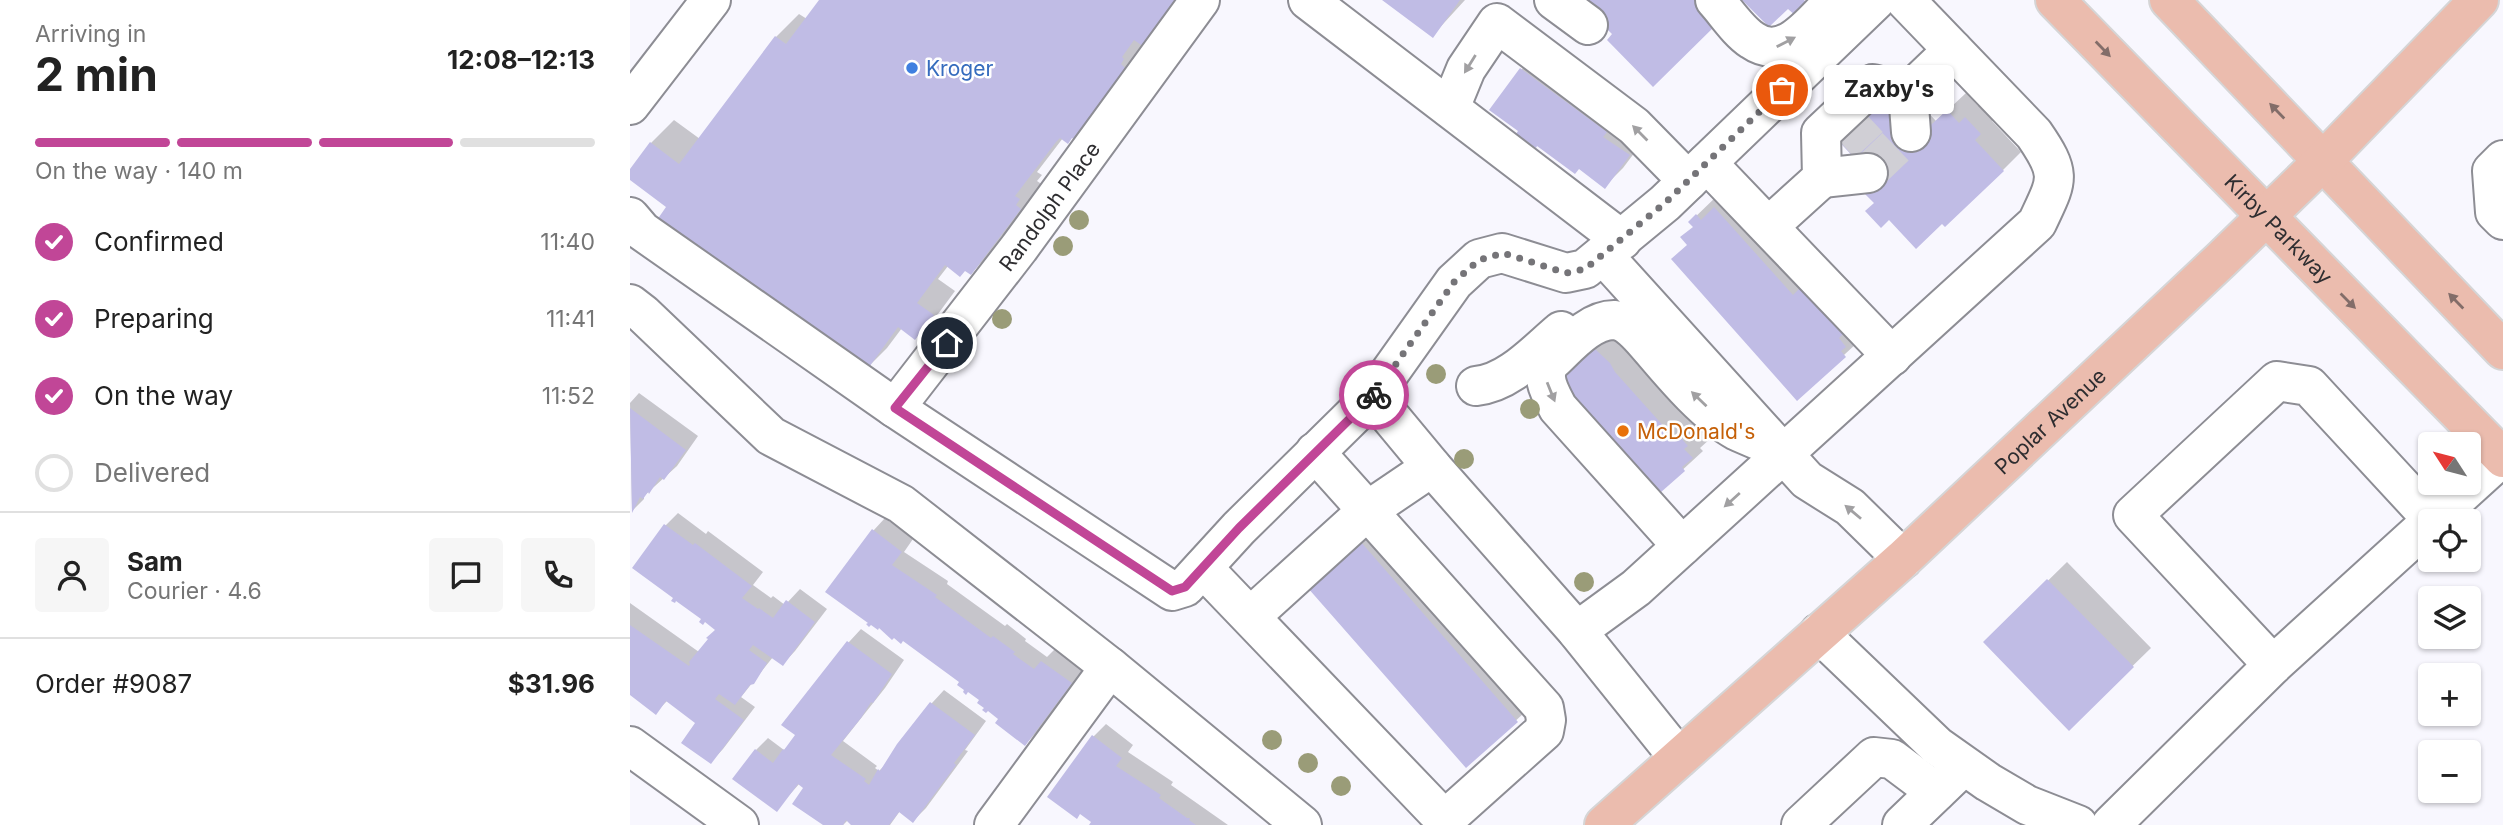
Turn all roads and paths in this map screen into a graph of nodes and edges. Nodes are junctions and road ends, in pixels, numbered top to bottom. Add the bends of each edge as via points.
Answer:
1 (711, 0) edge
2 (1200, 0) edge
3 (1308, 0) edge
4 (1554, 0) edge
5 (1715, 0) edge
6 (1835, 0) edge
7 (1876, 0) edge
8 (1905, 0) edge
9 (2055, 0) edge
10 (2169, 0) edge
11 (2479, 0) edge
12 (1588, 25) dead end
13 (1954, 50) junction
14 (630, 105) edge
15 (1450, 108) junction
16 (1856, 159) tunnel mouth
17 (2324, 160) junction
18 (2503, 160) edge
19 (1698, 172) junction
20 (1822, 178) junction
21 (630, 217) edge
22 (2266, 218) junction
23 (2503, 220) edge
24 (1769, 226) junction
25 (1613, 248) junction
26 (1644, 300) junction
27 (634, 317) edge
28 (2503, 350) edge
29 (1892, 356) junction
30 (1476, 386) dead end
31 (1373, 396) junction
32 (895, 408) junction
33 (1780, 451) junction
34 (1315, 452) junction
35 (2502, 457) edge
36 (1432, 467) junction
37 (2423, 509) edge
38 (2443, 509) edge
39 (1367, 511) junction
40 (2418, 532) edge
41 (1682, 547) junction
42 (1903, 559) junction
43 (1203, 568) junction
44 (1251, 616) junction
45 (1577, 631) junction
46 (1819, 633) junction
47 (2273, 665) junction
48 (1110, 667) junction
49 (630, 746) edge
50 (1679, 758) junction
51 (1964, 765) junction
52 (1936, 792) junction
53 (739, 825) edge
54 (994, 825) edge
55 (1301, 825) edge
56 (1604, 825) edge
57 (1801, 825) edge
58 (1902, 825) edge
59 (2078, 825) edge
60 (2111, 825) edge

1 - 14 street
2 - 32 street, Randolph Place
3 - 15 street
4 - 12 street
5 -> 6 street via 1751,40 1770,49 1788,44
7 - 19 street
8 - 13 street
9 -> 22 main road, Kirby Parkway
17 -> 10 main road
11 - 17 main road, Poplar Avenue
13 - 20 street via 1901,112 1872,84 1821,133
13 - 29 street via 2034,134 2052,160 2054,185 2037,223
19 -> 15 street via 1497,23 1465,68
15 - 25 street
16 - 20 street
17 - 22 main road, Poplar Avenue
28 -> 17 main road
18 - 23 street via 2492,171 2495,212
19 - 24 street
19 - 25 street
20 - 24 street
21 - 32 street via 642,231
22 -> 35 main road, Kirby Parkway
22 - 42 main road, Poplar Avenue
24 - 29 street
25 - 26 street
25 - 31 street via 1585,269 1566,273 1503,253 1479,260 1454,282
26 - 30 street via 1611,300 1582,313 1503,379
26 - 33 street
27 - 48 street via 771,436 901,504
29 - 33 street
31 - 34 street
31 - 36 street
32 - 43 street via 1172,591 1185,587
33 -> 41 street
33 -> 41 street via 1735,430 1713,413 1634,331 1617,320 1590,328 1549,363 1545,376 1558,408
42 -> 33 street via 1850,507 1807,480
34 - 39 street
34 - 43 street
35 - 38 street
36 - 39 street
36 - 45 street
37 - 47 street via 2308,386 2277,381 2133,515
39 - 44 street
39 - 44 street via 1544,708 1544,731 1449,816 1435,810
40 - 47 street
41 - 45 street
42 - 46 main road, Poplar Avenue
43 - 44 street
45 - 50 street
46 - 50 main road, Poplar Avenue
46 - 51 street via 1937,746
47 - 60 street
48 - 54 street
48 - 55 street
49 - 53 street
50 - 56 main road, Poplar Avenue
51 - 52 street
51 - 59 street via 2027,805
52 - 57 street via 1892,759 1874,757
52 - 58 street

